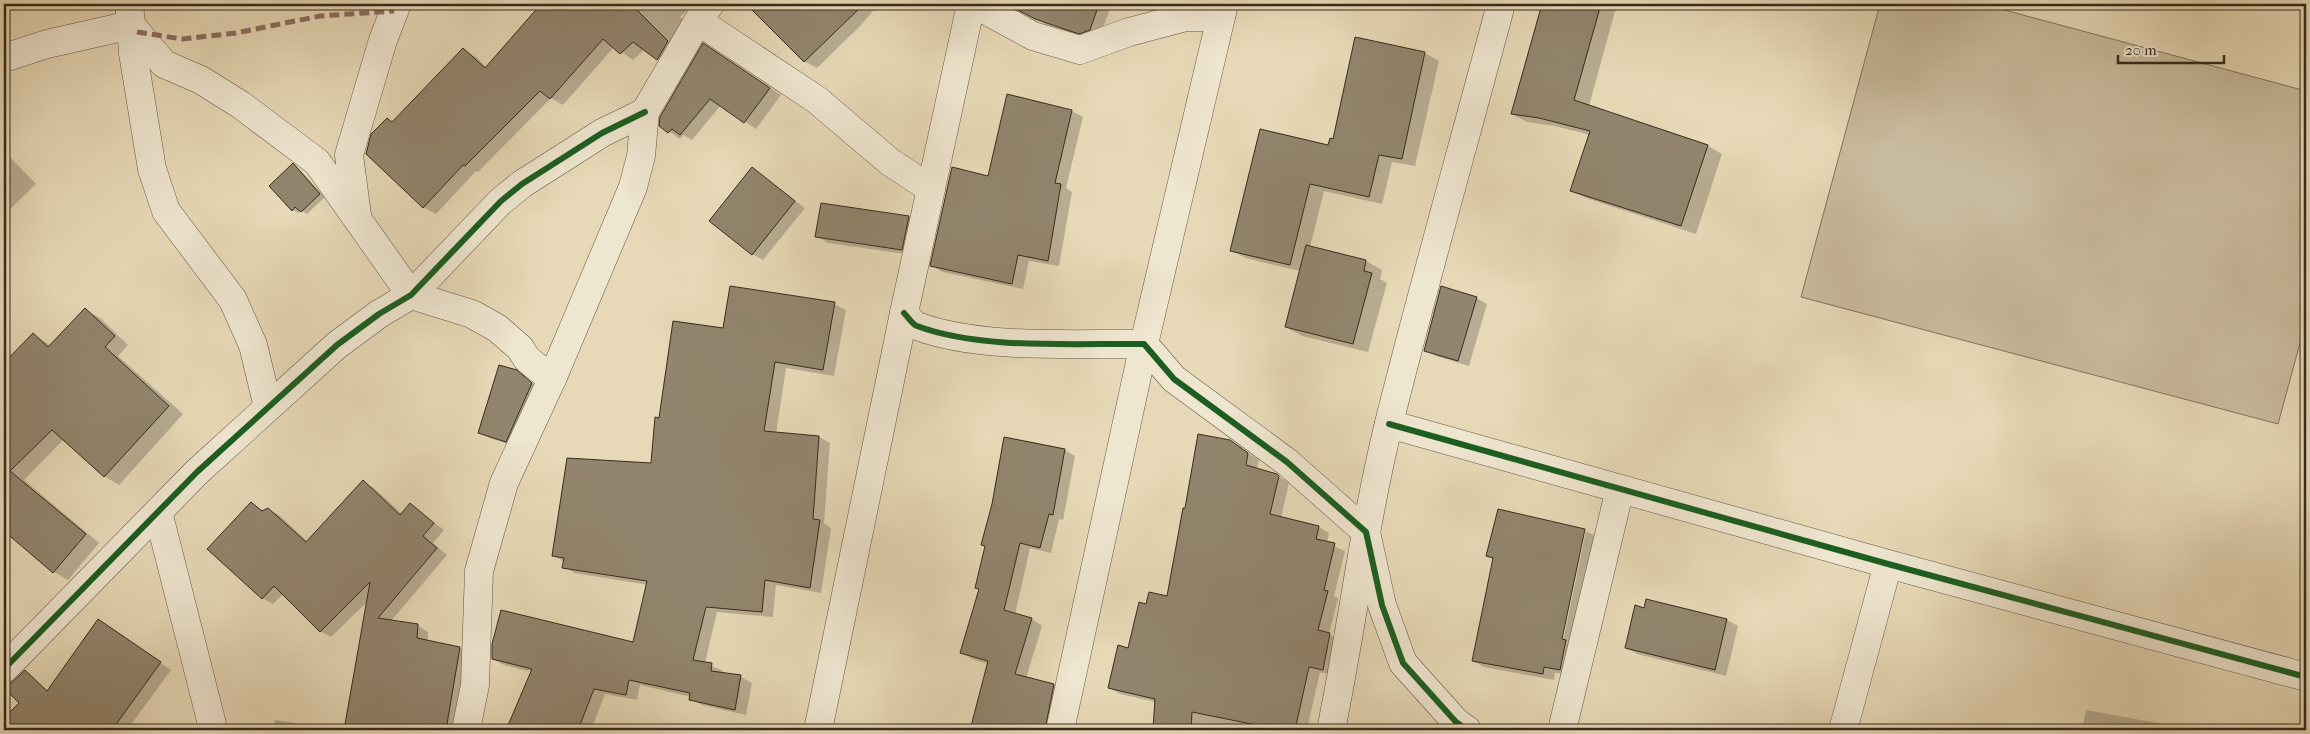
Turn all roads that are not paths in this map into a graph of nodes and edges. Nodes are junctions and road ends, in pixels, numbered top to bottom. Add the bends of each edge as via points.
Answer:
1 (396, 4) edge
2 (973, 4) edge
3 (1501, 4) edge
4 (1222, 10) edge
5 (704, 13) edge
6 (130, 14) edge
7 (4, 58) edge
8 (645, 112) junction
9 (931, 189) junction
10 (357, 218) junction
11 (411, 295) junction
12 (904, 313) junction
13 (1144, 344) junction
14 (552, 379) junction
15 (268, 407) junction
16 (1389, 424) junction
17 (1620, 489) junction
18 (158, 512) junction
19 (1366, 532) junction
20 (1888, 564) junction
21 (4, 669) edge
22 (2306, 677) edge
23 (211, 730) edge
24 (466, 730) edge
25 (818, 730) edge
26 (1060, 730) edge
27 (1331, 730) edge
28 (1467, 730) edge
29 (1562, 730) edge
30 (1844, 730) edge

1 - 10 street via 349,155
2 - 4 street via 1033,36 1080,50 1129,32
2 - 9 street
3 - 16 street
4 - 13 street
5 - 8 street
5 - 9 street via 817,100 890,162
6 - 7 street
6 - 10 street via 164,64 201,80 241,105 317,162
6 - 15 street via 142,114 160,194 166,210 233,300 253,346
8 - 11 street via 602,133 501,200
8 - 14 street via 641,156 633,187
9 - 12 street
10 - 11 street
11 - 14 street via 472,314 497,328
11 - 15 street via 379,314 337,346
12 - 13 street via 916,326 947,337 1008,342
12 - 25 street
13 - 19 street via 1174,379 1287,462
13 - 26 street
14 - 24 street via 504,483 479,571 475,685
15 - 18 street
16 - 17 street
16 - 19 street
17 - 20 street
17 - 29 street
18 - 21 street
18 - 23 street
19 - 27 street
19 - 28 street via 1382,605 1403,662 1456,722
20 - 22 street
20 - 30 street

